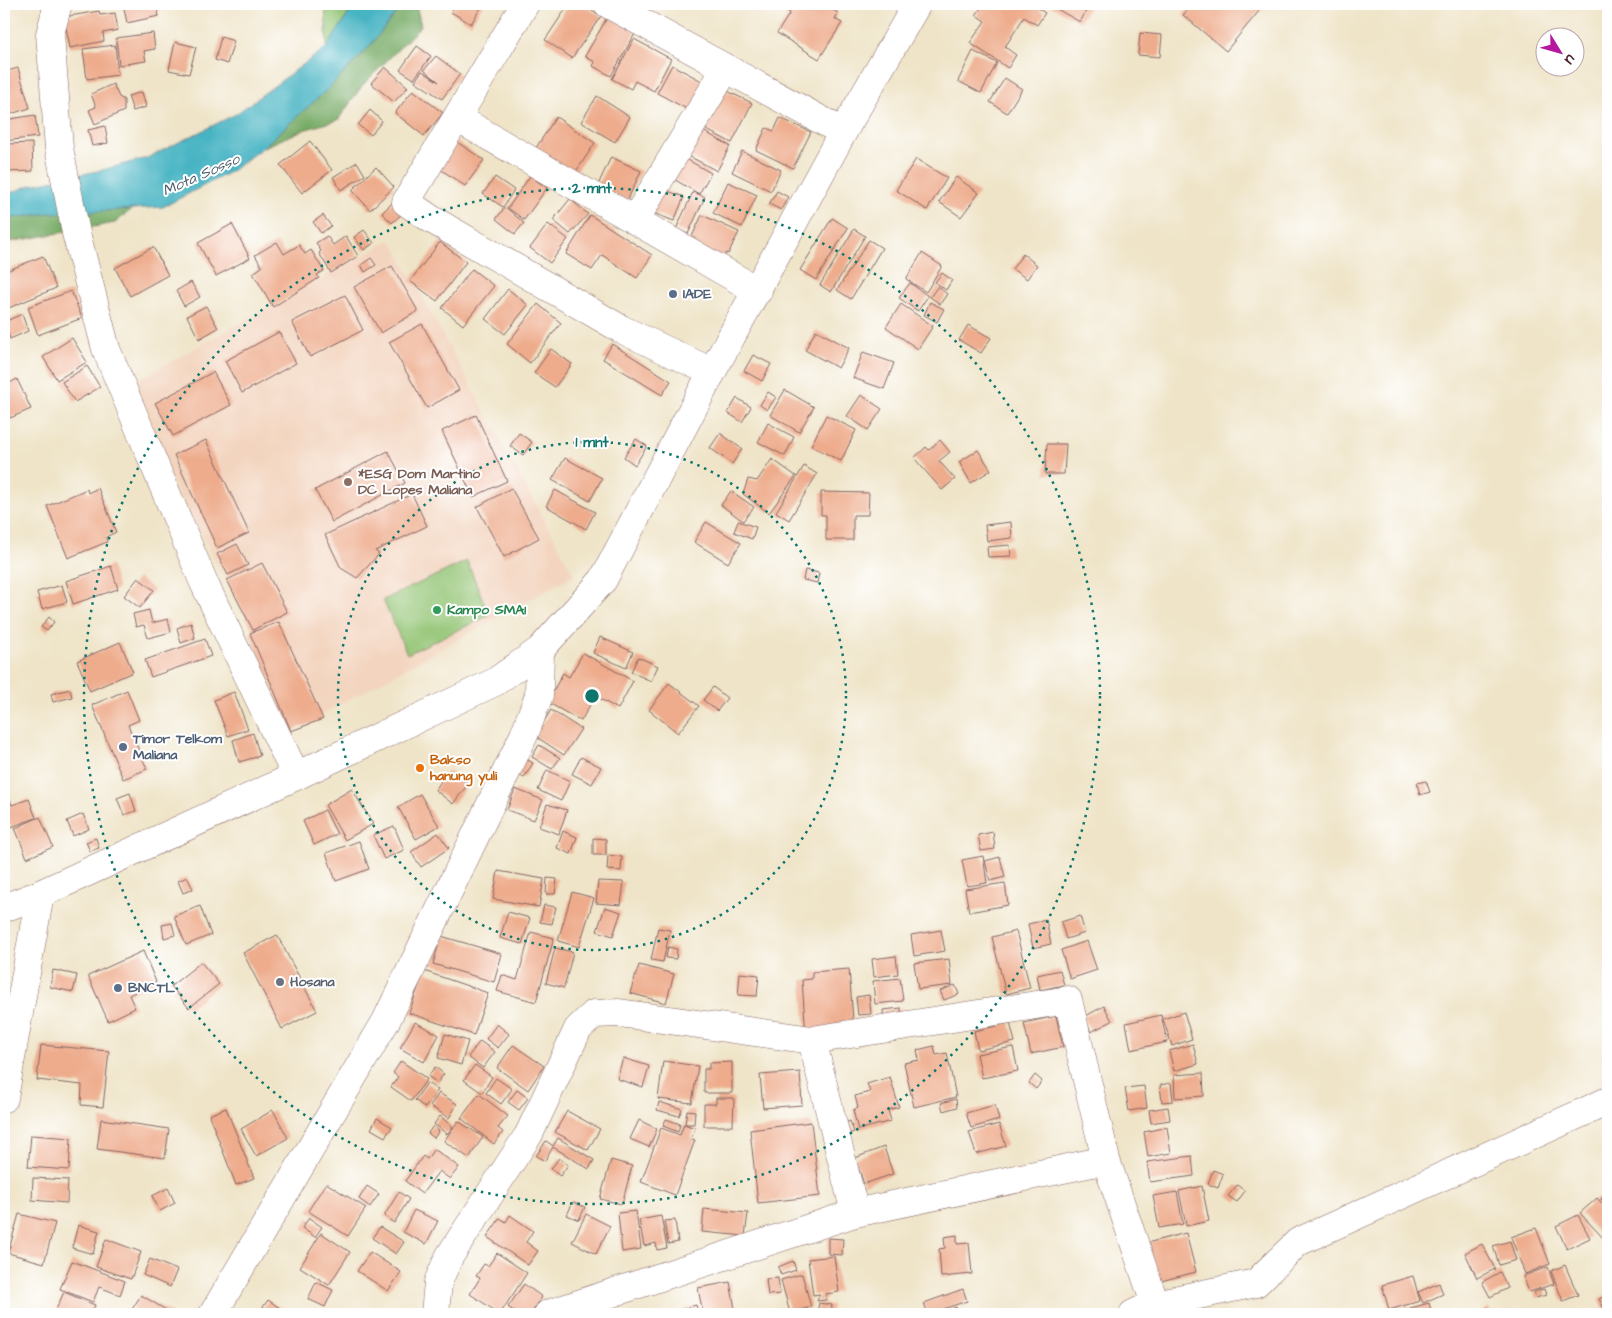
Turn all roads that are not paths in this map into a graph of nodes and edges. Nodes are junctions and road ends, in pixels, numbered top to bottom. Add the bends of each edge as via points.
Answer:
1 (58, 4) edge
2 (525, 4) edge
3 (608, 4) edge
4 (917, 4) edge
5 (726, 68) junction
6 (457, 118) junction
7 (843, 132) junction
8 (635, 220) junction
9 (758, 291) junction
10 (712, 372) junction
11 (540, 650) junction
12 (296, 776) junction
13 (40, 894) junction
14 (4, 908) edge
15 (812, 1040) junction
16 (4, 1098) edge
17 (1608, 1101) edge
18 (1106, 1160) junction
19 (855, 1212) junction
20 (1144, 1309) edge
21 (213, 1314) edge
22 (434, 1314) edge
23 (548, 1314) edge

1 - 12 street via 50,34 59,148 76,233 106,349 204,583
2 - 6 street
3 - 5 street
4 - 7 street
5 - 7 street
5 - 8 street
6 - 8 street
6 - 10 street via 406,202 621,329
7 - 9 street
8 - 9 street
9 - 10 street
10 - 11 street via 603,580
11 - 12 street via 495,682
11 - 21 street via 539,695 524,734 386,1021
12 - 13 street
13 - 14 street
13 - 16 street
15 - 18 street via 1068,1000
15 - 19 street
15 - 22 street via 619,1013 594,1014 578,1029 529,1134 449,1257 438,1282
17 - 20 street via 1298,1242 1256,1283
18 - 19 street
18 - 20 street
19 - 23 street

